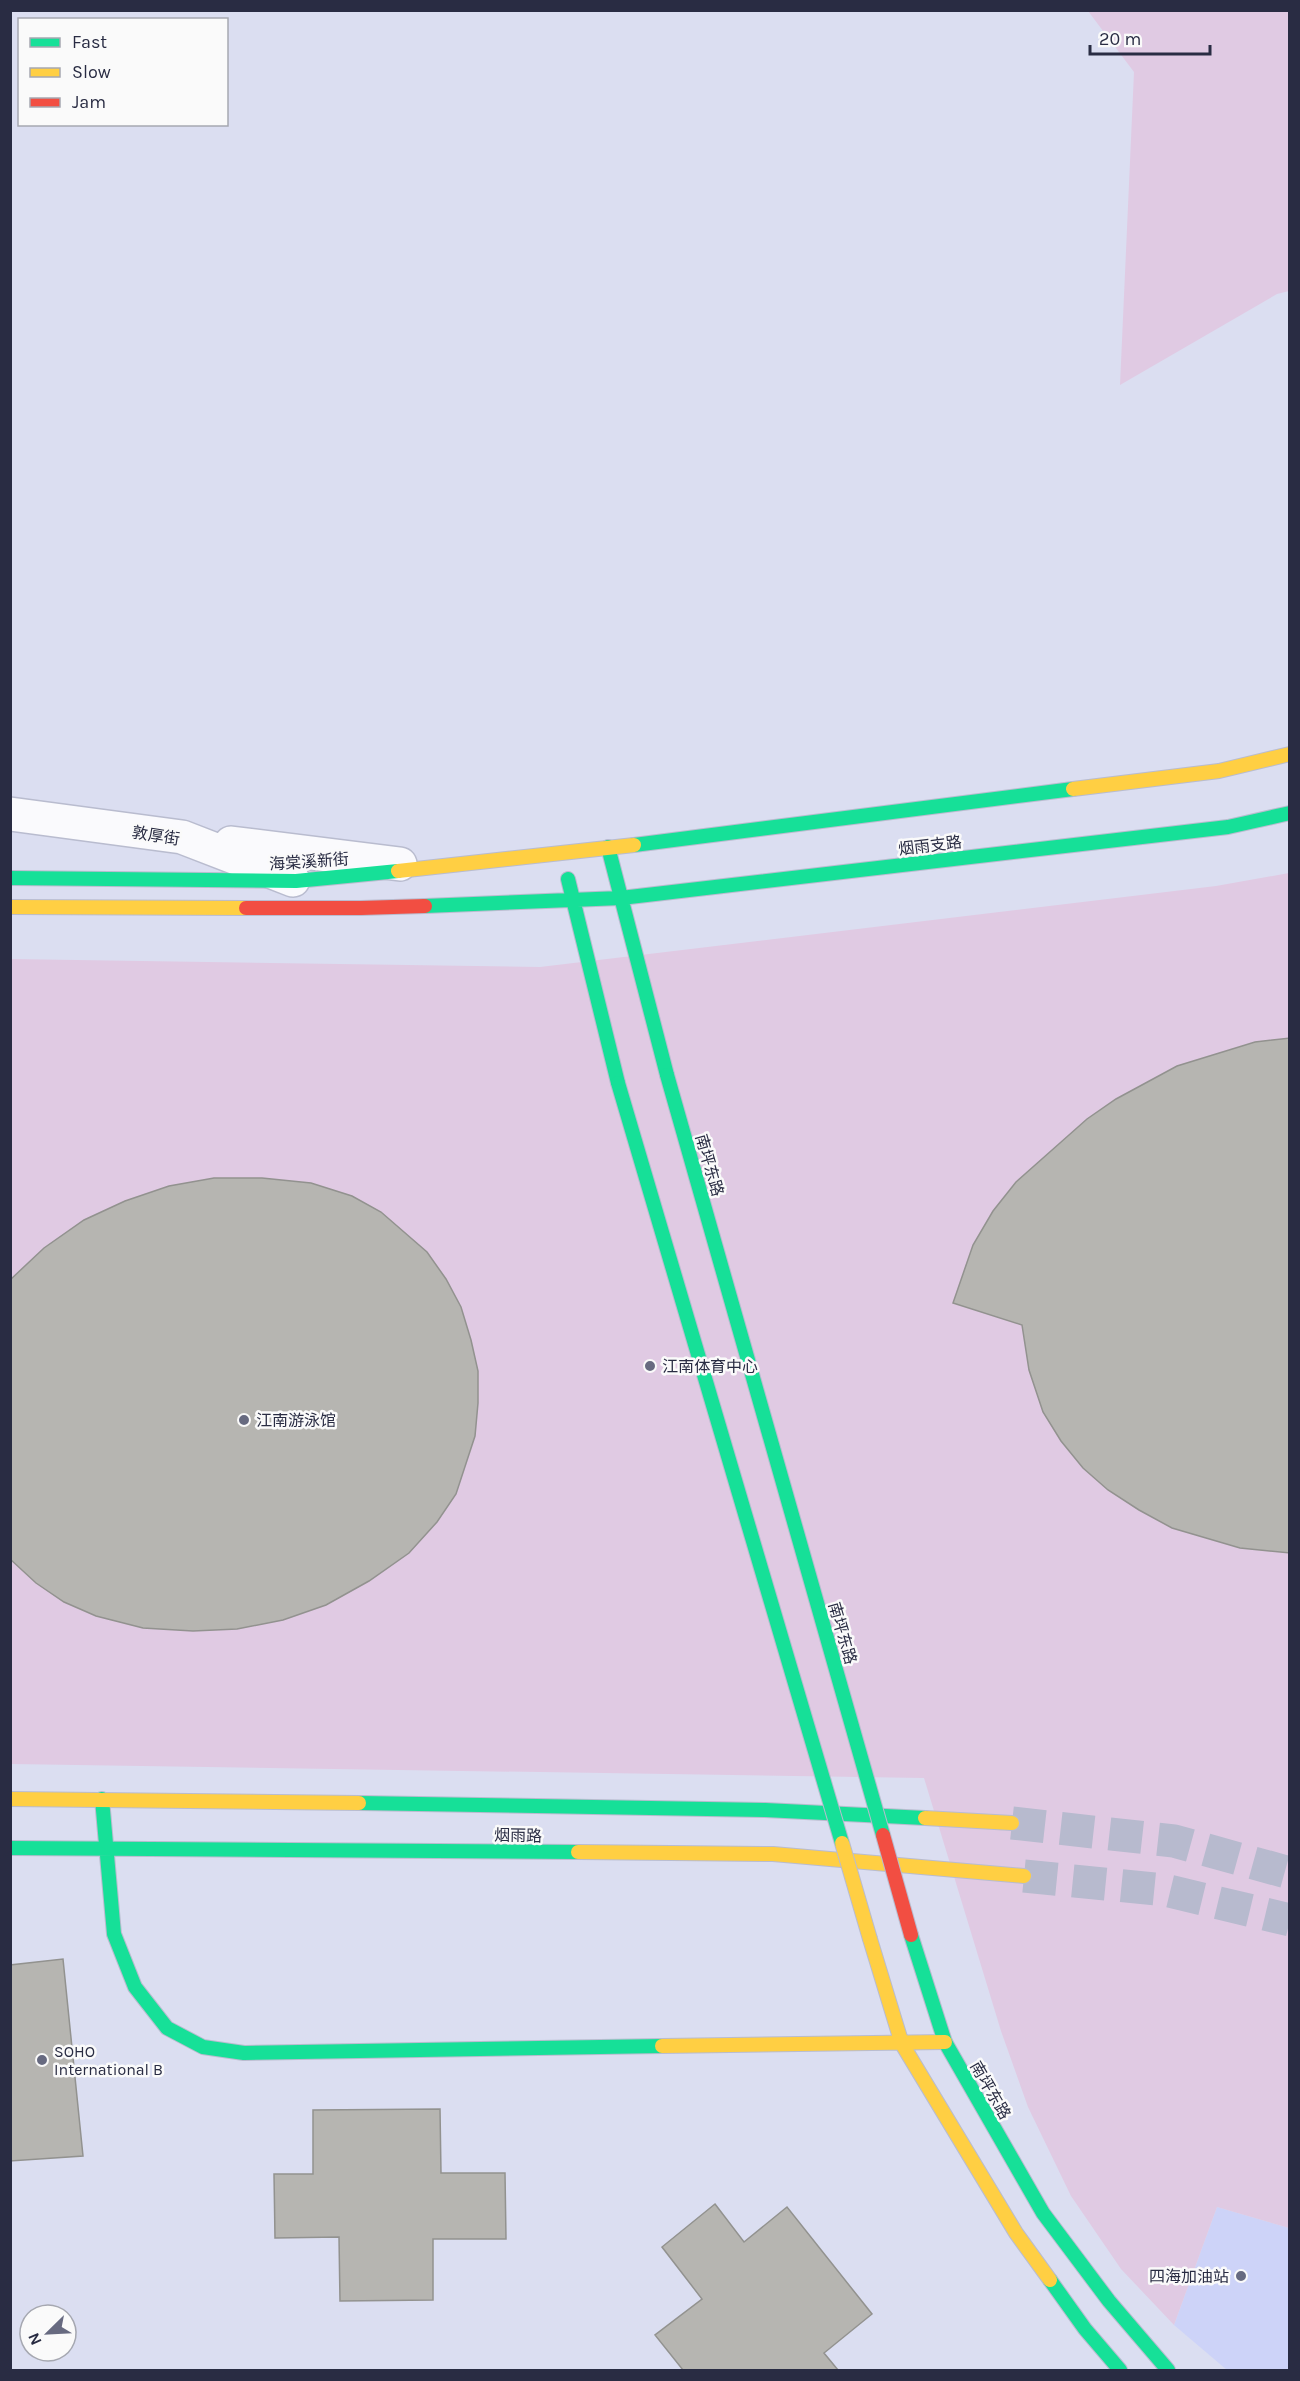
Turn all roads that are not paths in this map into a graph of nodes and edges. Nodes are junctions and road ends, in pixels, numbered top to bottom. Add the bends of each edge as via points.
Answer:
1 (1290, 754) edge
2 (1290, 813) edge
3 (10, 814) edge
4 (182, 837) junction
5 (608, 847) junction
6 (562, 854) junction
7 (433, 867) junction
8 (10, 878) edge
9 (296, 881) junction
10 (621, 898) junction
11 (572, 899) junction
12 (10, 907) edge
13 (361, 908) junction
14 (10, 1799) edge
15 (102, 1799) junction
16 (1012, 1823) tunnel mouth
17 (105, 1847) junction
18 (10, 1848) edge
19 (1024, 1876) tunnel mouth
20 (945, 2042) junction
21 (902, 2044) junction
22 (1120, 2370) edge
23 (1168, 2370) edge

1 - 5 main road via 1219,771
2 - 10 main road, 烟雨支路 via 1228,827
3 - 4 street, 敦厚街
4 - 7 street
4 - 9 street, 敦厚街
5 - 6 main road, 海棠溪新街
5 - 10 main road, 南坪东路
6 - 7 main road, 海棠溪新街
6 - 11 main road
7 - 9 main road, 海棠溪新街
8 - 9 main road, 海棠溪新街
9 - 13 street, 敦厚街
10 - 11 main road, 烟雨支路
10 - 20 main road, 南坪东路, bridge via 667,1075 911,1935
11 - 13 main road
11 - 21 main road, bridge via 618,1083
12 - 13 main road
14 - 15 main road, 烟雨路
15 - 16 main road, 烟雨路 via 765,1810
15 - 17 main road
17 - 18 main road, 烟雨路
17 - 19 main road, 烟雨路 via 773,1854
17 - 21 main road via 114,1934 135,1987 167,2028 203,2047 244,2053
20 - 21 main road
20 - 23 main road, 南坪东路 via 1043,2213 1109,2301
21 - 22 main road via 1016,2233 1085,2329

